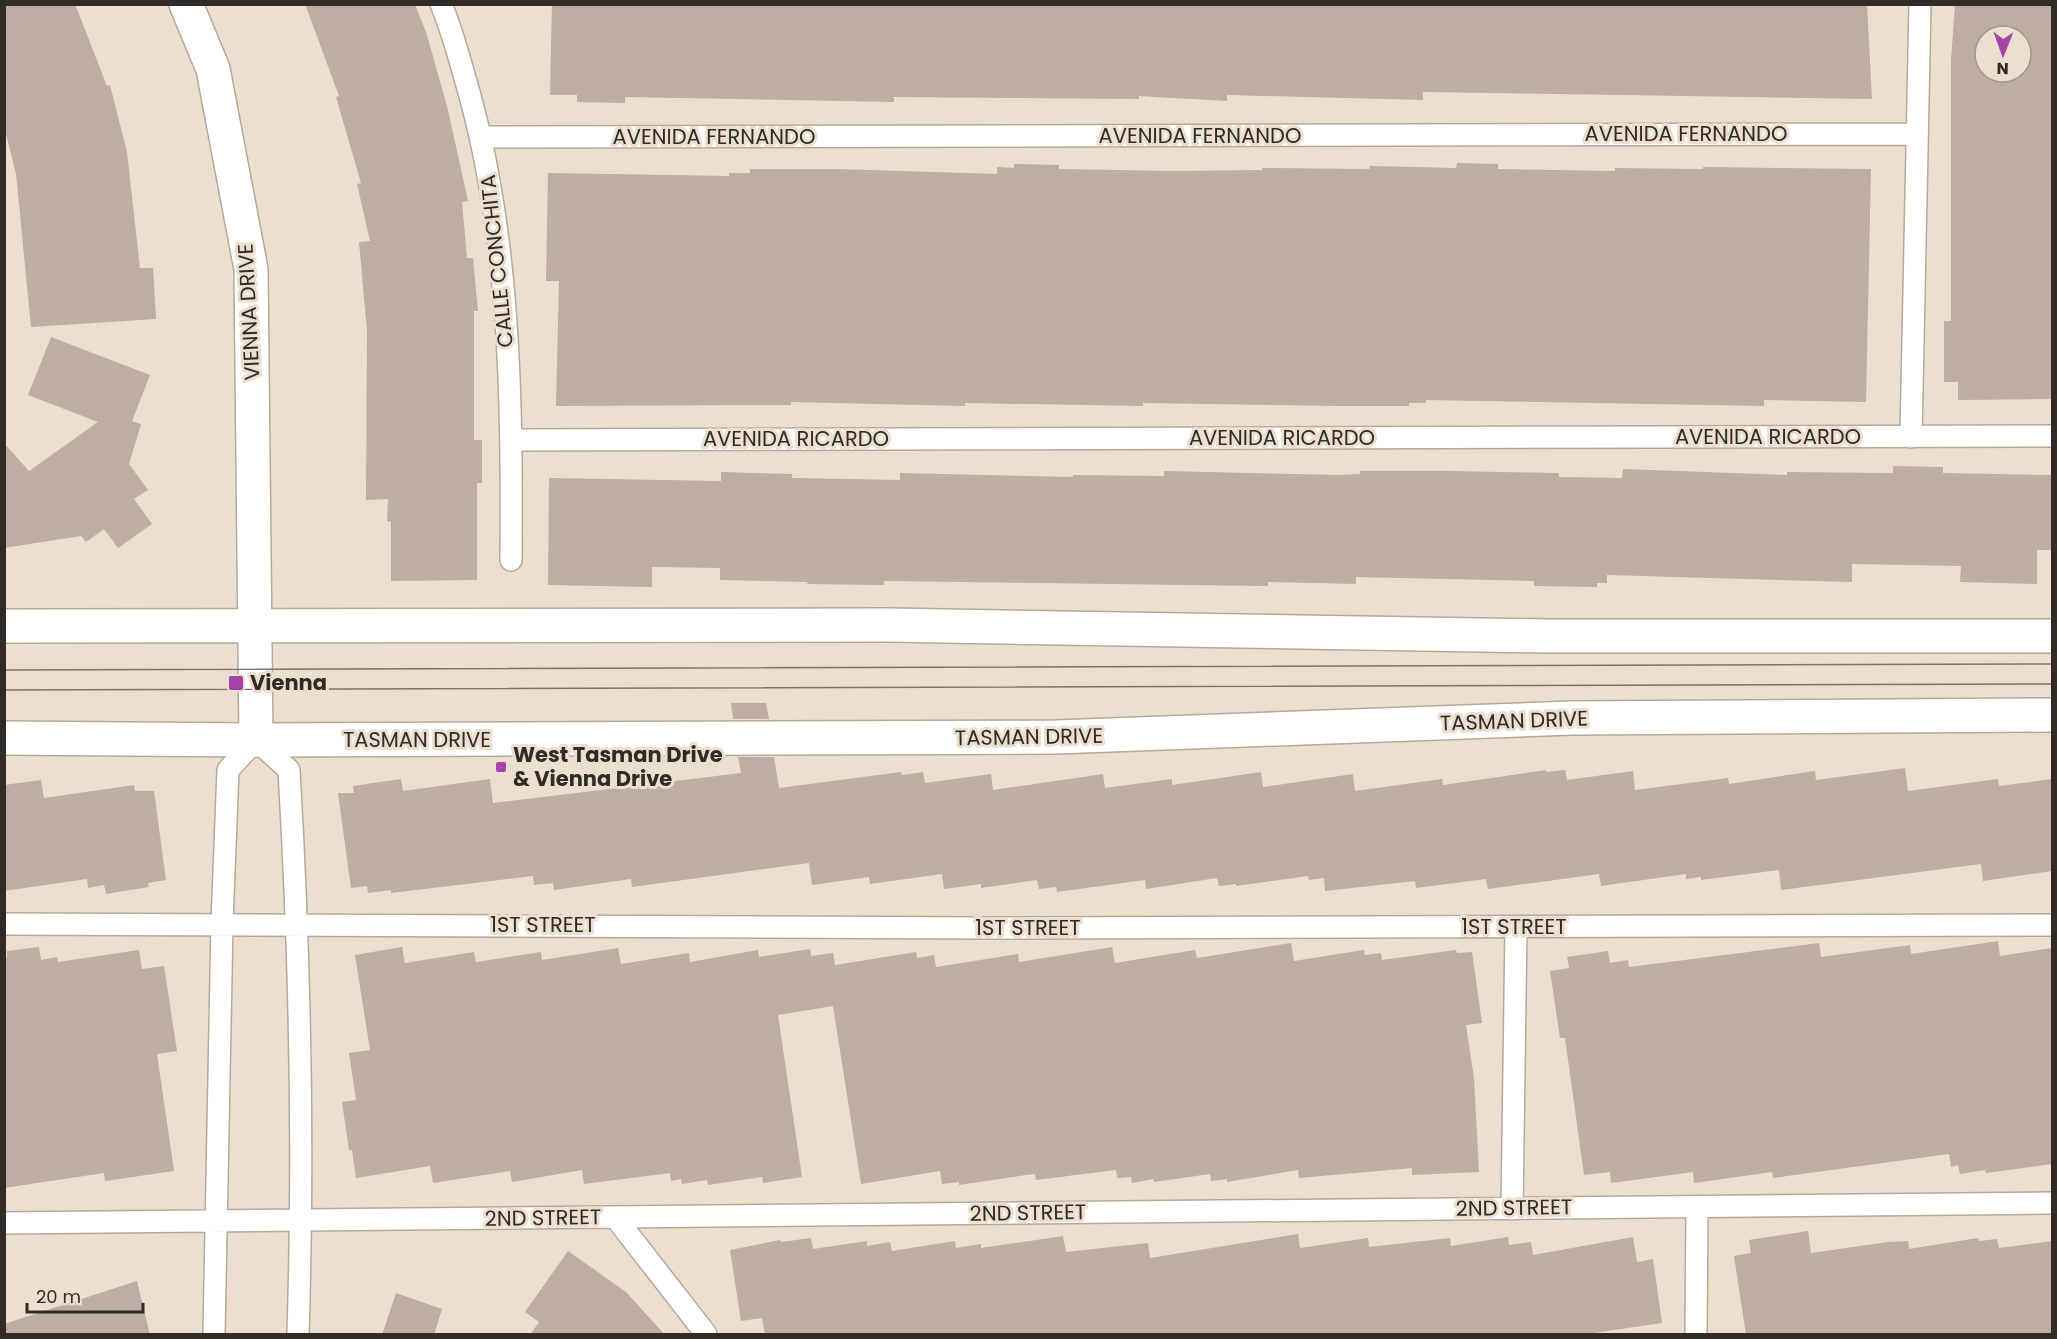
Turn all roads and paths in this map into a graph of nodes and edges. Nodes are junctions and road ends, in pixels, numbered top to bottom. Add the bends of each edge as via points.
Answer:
1 (186, 4) edge
2 (441, 4) edge
3 (1920, 4) edge
4 (1917, 134) junction
5 (482, 137) junction
6 (2052, 436) edge
7 (1911, 437) junction
8 (512, 440) junction
9 (512, 560) dead end
10 (4, 626) edge
11 (254, 627) junction
12 (2052, 636) edge
13 (2052, 715) edge
14 (4, 738) edge
15 (256, 740) junction
16 (222, 923) junction
17 (298, 923) junction
18 (4, 924) edge
19 (2052, 925) edge
20 (1516, 927) junction
21 (2052, 1203) edge
22 (1697, 1207) junction
23 (1512, 1209) junction
24 (615, 1217) junction
25 (302, 1220) junction
26 (218, 1221) junction
27 (4, 1223) edge
28 (214, 1335) edge
29 (298, 1335) edge
30 (706, 1335) edge
31 (1696, 1335) edge

1 - 11 street, VIENNA DRIVE via 213,69 251,269
2 - 5 lane, CALLE CONCHITA
3 - 4 lane
4 - 5 lane, AVENIDA FERNANDO
4 - 7 lane
5 - 8 lane, CALLE CONCHITA via 505,295
6 - 7 lane, AVENIDA RICARDO
7 - 8 lane, AVENIDA RICARDO
8 - 9 lane, CALLE CONCHITA
10 - 11 street
11 - 12 street via 888,625 1547,636
11 - 15 street, VIENNA DRIVE
13 - 15 street, TASMAN DRIVE via 1572,718 1056,737
14 - 15 street, TASMAN DRIVE
15 - 16 lane via 228,770
15 - 17 lane via 289,771
16 - 17 lane, 1ST STREET
16 - 18 lane, 1ST STREET
16 - 26 lane
17 - 20 lane, 1ST STREET
17 - 25 lane
19 - 20 lane, 1ST STREET
20 - 23 lane
21 - 22 lane, 2ND STREET
22 - 23 lane, 2ND STREET
22 - 31 lane
23 - 24 lane, 2ND STREET
24 - 25 lane, 2ND STREET
24 - 30 lane
25 - 26 lane, 2ND STREET
25 - 29 lane
26 - 27 lane, 2ND STREET
26 - 28 lane

